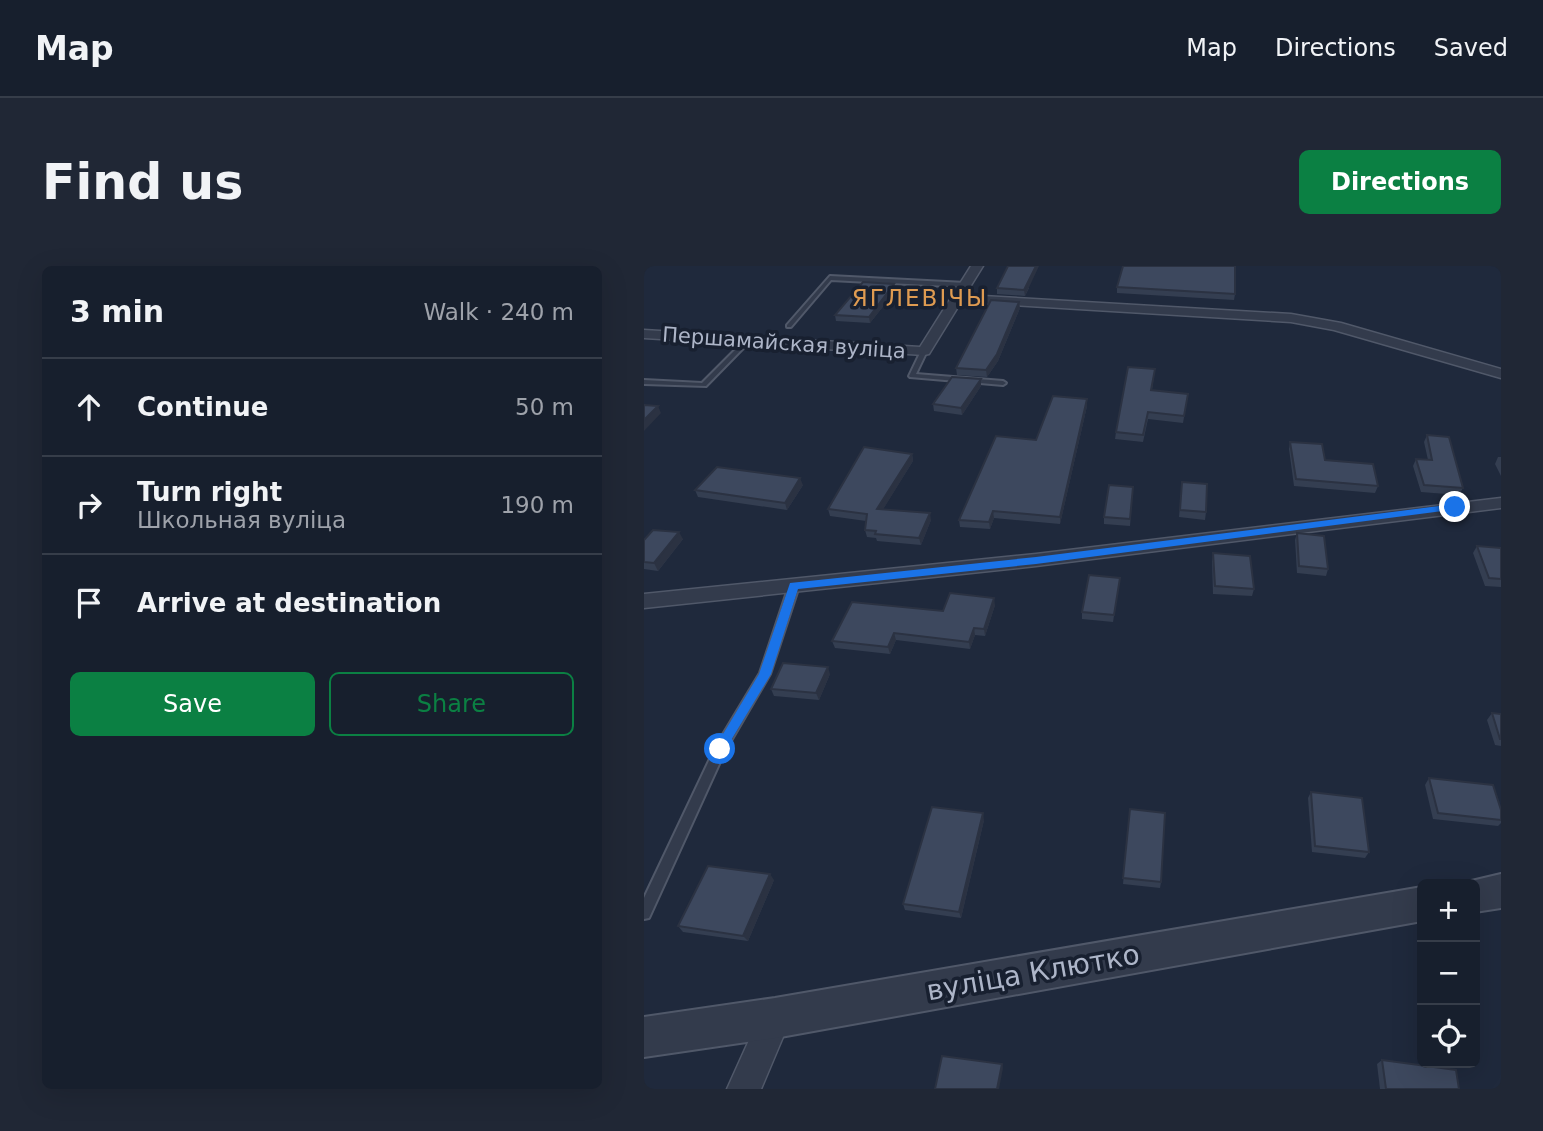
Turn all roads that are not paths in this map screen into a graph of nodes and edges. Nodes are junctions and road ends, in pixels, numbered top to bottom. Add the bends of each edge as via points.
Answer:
1 (977, 266) edge
2 (966, 285) junction
3 (958, 298) junction
4 (789, 326) dead end
5 (644, 334) edge
6 (749, 339) junction
7 (924, 351) junction
8 (1501, 373) edge
9 (644, 382) edge
10 (1003, 383) dead end
11 (1501, 503) edge
12 (794, 586) junction
13 (644, 601) edge
14 (1501, 891) edge
15 (1480, 894) edge
16 (1417, 905) edge
17 (644, 913) edge
18 (775, 1017) junction
19 (644, 1037) edge
20 (744, 1089) edge

1 - 2 street
2 - 3 street
2 - 4 lane via 830,278
3 - 7 street
3 - 8 street via 1291,318 1336,326
5 - 6 street, Першамайская вуліца
6 - 7 street, Першамайская вуліца
6 - 9 lane via 704,385
7 - 10 lane via 912,376
11 - 12 street
12 - 13 street
12 - 17 lane via 765,674 720,749
14 - 15 street
16 - 18 street, вуліца Клютко
18 - 19 street, вуліца Клютко
18 - 20 street

